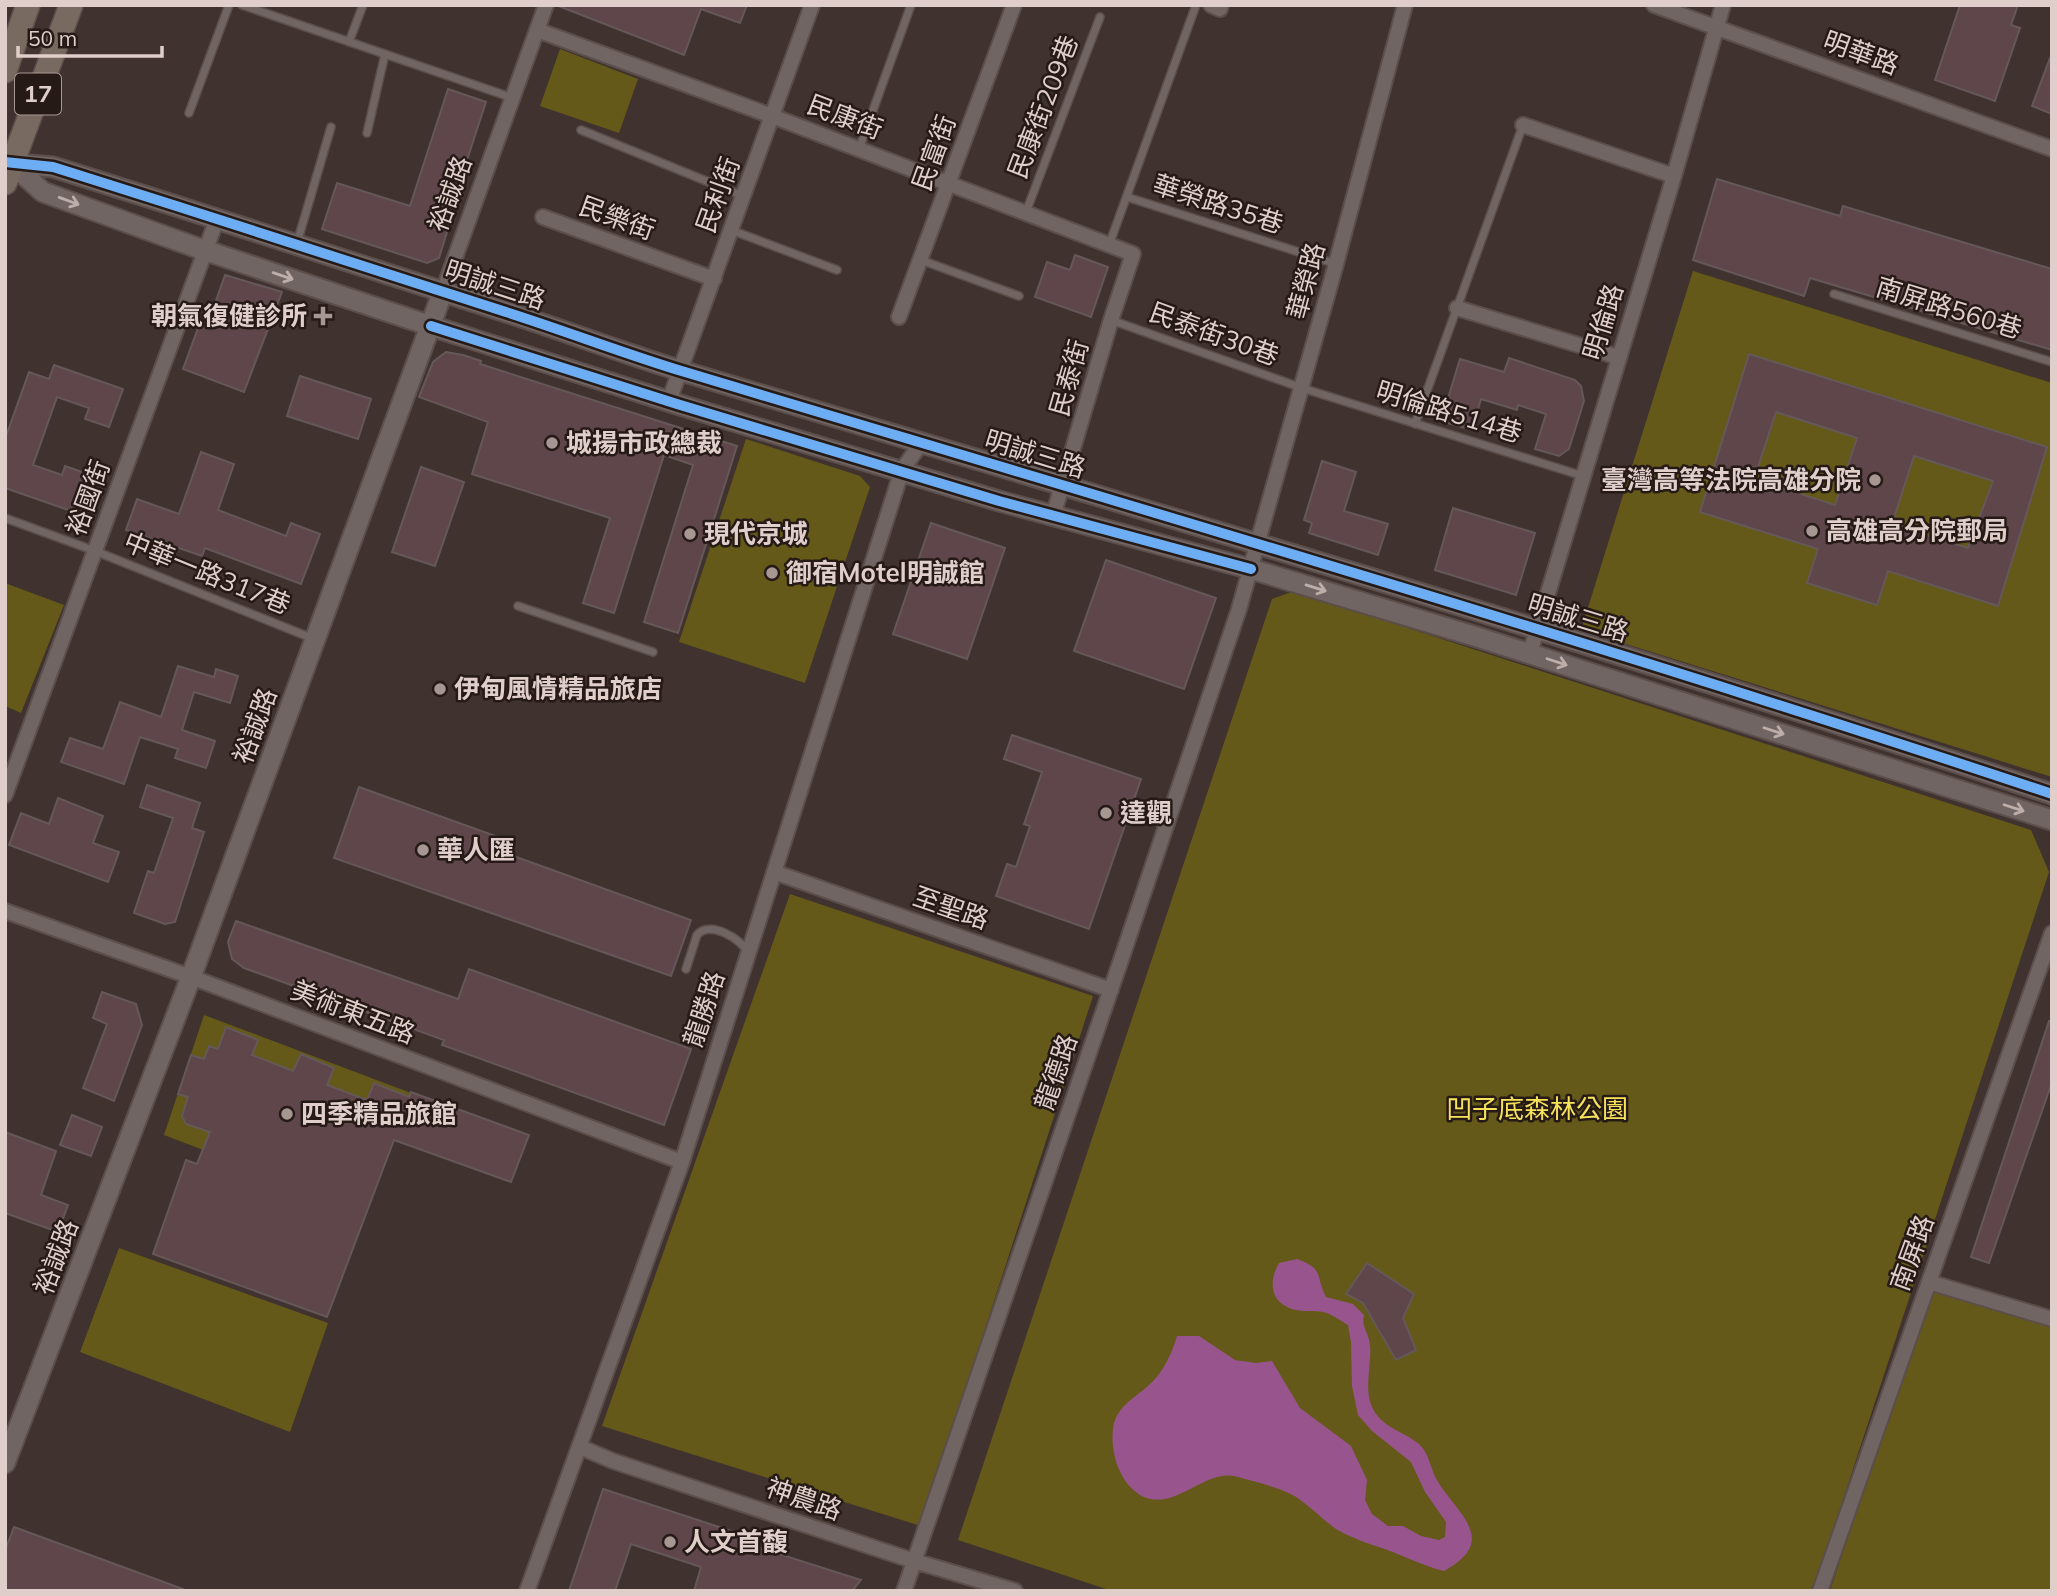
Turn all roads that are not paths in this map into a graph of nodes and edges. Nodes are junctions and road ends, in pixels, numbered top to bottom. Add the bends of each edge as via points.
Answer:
1 (28, 5) edge
2 (71, 5) edge
3 (229, 5) edge
4 (242, 5) edge
5 (363, 5) edge
6 (546, 5) edge
7 (812, 5) edge
8 (911, 5) edge
9 (1014, 5) edge
10 (1196, 5) edge
11 (1405, 5) edge
12 (1654, 5) edge
13 (1723, 5) edge
14 (1100, 17) dead end
15 (1716, 26) junction
16 (537, 30) junction
17 (349, 42) junction
18 (385, 54) junction
19 (5, 71) edge
20 (513, 98) junction
21 (189, 113) dead end
22 (772, 116) junction
23 (1522, 125) joint
24 (331, 127) dead end
25 (581, 130) dead end
26 (367, 133) dead end
27 (859, 149) junction
28 (2052, 149) edge
29 (8, 170) edge
30 (1674, 176) junction
31 (949, 183) junction
32 (744, 196) junction
33 (1127, 197) junction
34 (1026, 213) junction
35 (543, 216) dead end
36 (217, 219) junction
37 (731, 230) junction
38 (297, 244) junction
39 (1110, 245) junction
40 (205, 250) junction
41 (1133, 254) joint
42 (921, 260) junction
43 (1336, 264) junction
44 (837, 270) dead end
45 (714, 279) junction
46 (443, 291) junction
47 (1834, 295) dead end
48 (1019, 296) dead end
49 (1457, 308) junction
50 (900, 317) dead end
51 (1111, 320) junction
52 (431, 326) junction
53 (1618, 357) junction
54 (2052, 362) edge
55 (680, 370) junction
56 (1302, 388) junction
57 (669, 401) junction
58 (1415, 424) junction
59 (922, 442) junction
60 (902, 470) junction
61 (1583, 476) junction
62 (1063, 487) junction
63 (1054, 516) junction
64 (5, 518) edge
65 (1258, 542) junction
66 (95, 551) junction
67 (1251, 569) junction
68 (518, 606) dead end
69 (1539, 629) junction
70 (315, 639) junction
71 (653, 652) dead end
72 (1530, 653) junction
73 (1986, 772) junction
74 (2052, 794) edge
75 (5, 795) edge
76 (1978, 797) junction
77 (2052, 820) edge
78 (774, 872) junction
79 (5, 911) edge
80 (2052, 933) edge
81 (748, 954) junction
82 (686, 969) dead end
83 (191, 977) junction
84 (1111, 990) junction
85 (682, 1161) junction
86 (1929, 1282) junction
87 (2052, 1319) edge
88 (580, 1447) junction
89 (7, 1453) edge
90 (914, 1561) junction
91 (527, 1591) edge
92 (904, 1591) edge
93 (1014, 1591) edge
94 (1821, 1591) edge

1 - 19 main road, 17
2 - 29 main road, 17
3 - 21 lane
4 - 17 lane
5 - 17 lane
6 - 16 street, 裕誠路
7 - 22 street, 民利街
8 - 27 lane
9 - 31 street, 民富街
10 - 33 lane
11 - 43 street, 華榮路
12 - 15 street, 明華路
13 - 15 street, 明倫路
14 - 34 lane, 民康街209巷
15 - 28 street, 明華路
15 - 30 street, 明倫路
16 - 20 street, 裕誠路
16 - 22 street, 民康街
17 - 18 lane
18 - 20 lane
18 - 26 lane
20 - 46 street, 裕誠路
22 - 27 street, 民康街
22 - 32 street, 民利街
23 - 30 street
23 - 49 lane
24 - 38 lane
25 - 32 lane
27 - 31 street, 民康街
29 - 36 street, 明誠三路 via 53,167
29 -> 40 street, 明誠三路 via 43,192
30 - 53 street, 明倫路
31 - 34 street, 民康街
31 - 42 street, 民富街
32 - 37 street, 民利街
33 - 39 lane
33 - 43 lane, 華榮路35巷
34 - 39 street, 民康街
35 - 45 street, 民樂街
36 - 38 street, 明誠三路
36 - 40 street, 裕國街
37 - 44 lane
37 - 45 street, 民利街
38 - 46 street, 明誠三路
39 - 41 street, 民康街
40 -> 52 street, 明誠三路
40 - 66 street, 裕國街
41 - 51 street, 民泰街
42 - 48 lane
42 - 50 street, 民富街
43 - 56 street, 華榮路
45 - 55 street, 民利街
46 - 52 street, 裕誠路
46 - 55 street, 明誠三路
47 - 54 lane, 南屏路560巷
49 - 53 street
49 - 58 lane
51 - 56 lane, 民泰街30巷
51 - 62 street, 民泰街
52 - 57 street, 明誠三路
52 - 70 street, 裕誠路
53 - 61 street, 明倫路
55 - 57 street, 民利街
55 - 59 street, 明誠三路
56 - 58 lane, 明倫路514巷
56 - 65 street, 華榮路
57 - 60 street, 明誠三路
58 - 61 lane, 明倫路514巷
59 - 60 street, 龍勝路
59 - 62 street, 明誠三路
60 - 63 street, 明誠三路
60 - 78 street, 龍勝路
61 - 69 street, 明倫路
62 - 63 street, 民泰街
62 - 65 street, 明誠三路
63 - 67 street, 明誠三路
64 - 66 lane, 中華一路317巷
65 - 67 street, 華榮路
65 - 69 street, 明誠三路
66 - 70 lane, 中華一路317巷
66 - 75 street, 裕國街
67 -> 72 street, 明誠三路
67 - 84 street, 龍德路
68 - 71 lane
69 - 72 street, 明倫路
69 - 73 street, 明誠三路
70 - 83 street, 裕誠路
72 -> 76 street, 明誠三路
73 - 74 street, 明誠三路
73 - 76 street
76 -> 77 street, 明誠三路
78 - 81 street, 龍勝路
78 - 84 street, 至聖路
79 - 83 street, 美術東五路
80 - 86 street, 南屏路
81 - 82 lane via 739,941 709,928 700,930
81 - 85 street, 龍勝路
83 - 85 street, 美術東五路
83 - 89 street, 裕誠路
84 - 90 street, 龍德路
85 - 88 street, 龍勝路
86 - 87 street
86 - 94 street, 南屏路
88 - 90 street, 神農路
88 - 91 street, 龍勝路
90 - 92 street, 龍德路
90 - 93 street, 神農路

